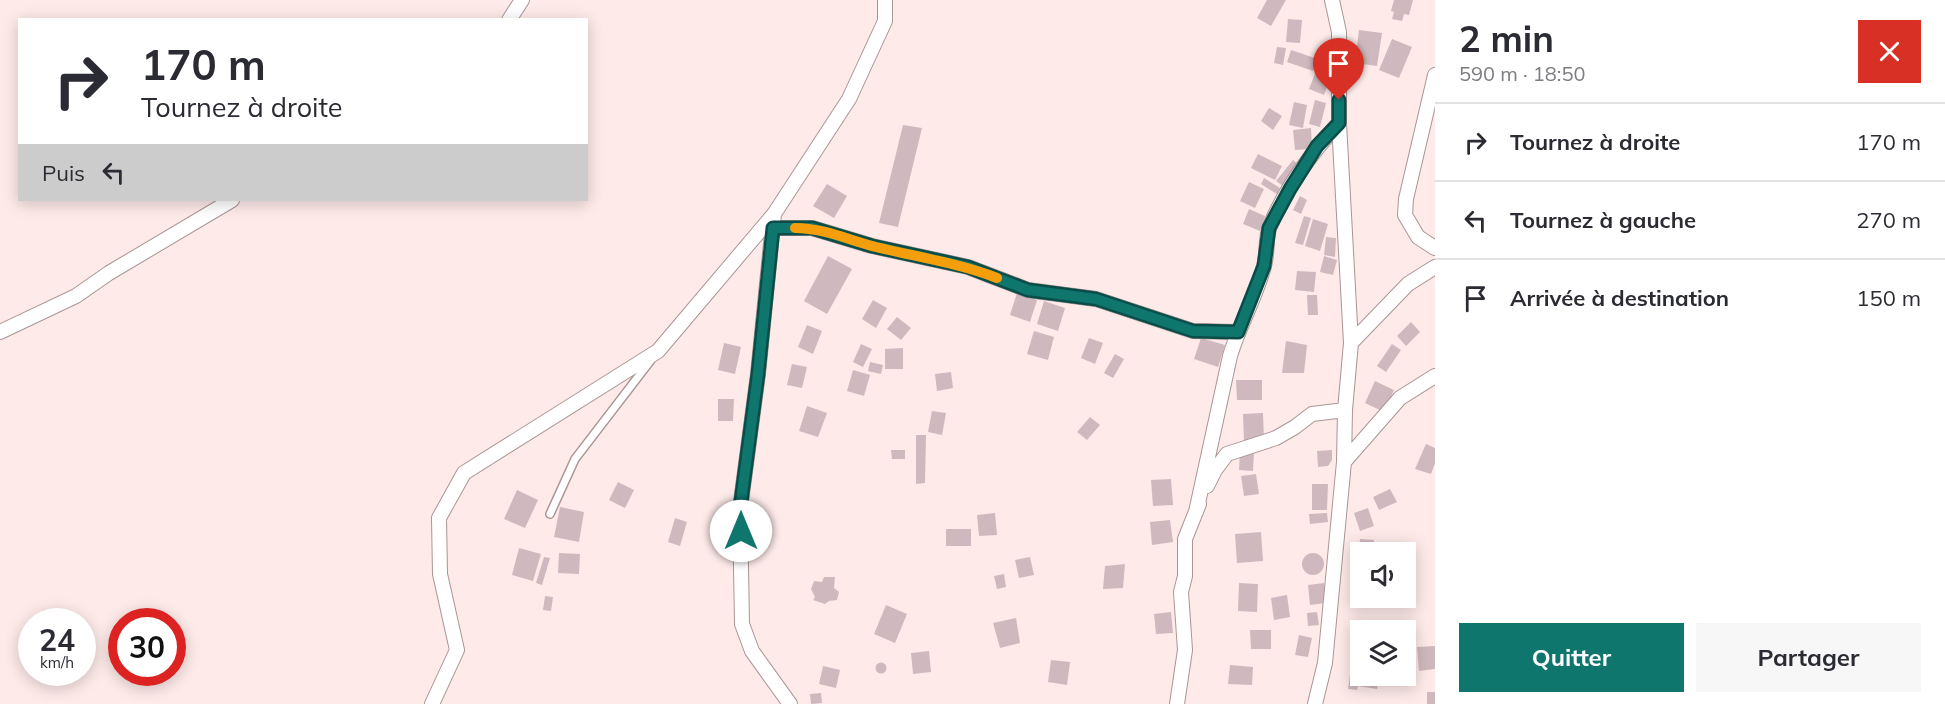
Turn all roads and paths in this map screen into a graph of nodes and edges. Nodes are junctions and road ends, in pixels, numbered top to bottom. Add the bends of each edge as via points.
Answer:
1 (522, 0) edge
2 (885, 0) edge
3 (1332, 0) edge
4 (510, 18) edge
5 (1435, 75) edge
6 (1339, 123) junction
7 (230, 201) edge
8 (774, 221) junction
9 (1435, 248) edge
10 (1435, 267) edge
11 (0, 332) edge
12 (1238, 332) junction
13 (1351, 343) junction
14 (658, 351) junction
15 (1435, 376) edge
16 (1345, 410) junction
17 (1344, 462) junction
18 (1196, 512) junction
19 (550, 514) dead end
20 (432, 704) edge
21 (790, 704) edge
22 (1177, 704) edge
23 (1315, 704) edge

1 - 4 street
2 - 8 street via 885,21 849,99
3 - 6 street via 1339,32
5 - 9 street via 1405,215 1418,237
6 - 12 street via 1317,146 1269,228 1264,266
6 - 13 street
7 - 11 street via 76,296
8 - 12 street via 968,267 1028,290 1096,299 1193,331
8 - 14 street
8 - 21 street via 740,509 742,624 752,651
10 - 13 street via 1408,284
12 - 18 street
13 - 16 street
14 - 19 lane via 575,459
14 - 20 street via 464,473 440,518 440,574 457,650
15 - 17 street via 1400,398
16 - 17 street
16 - 18 street via 1312,414 1276,438 1227,454 1215,470
17 - 23 street via 1325,663
18 - 22 street via 1185,539 1181,592 1185,650

